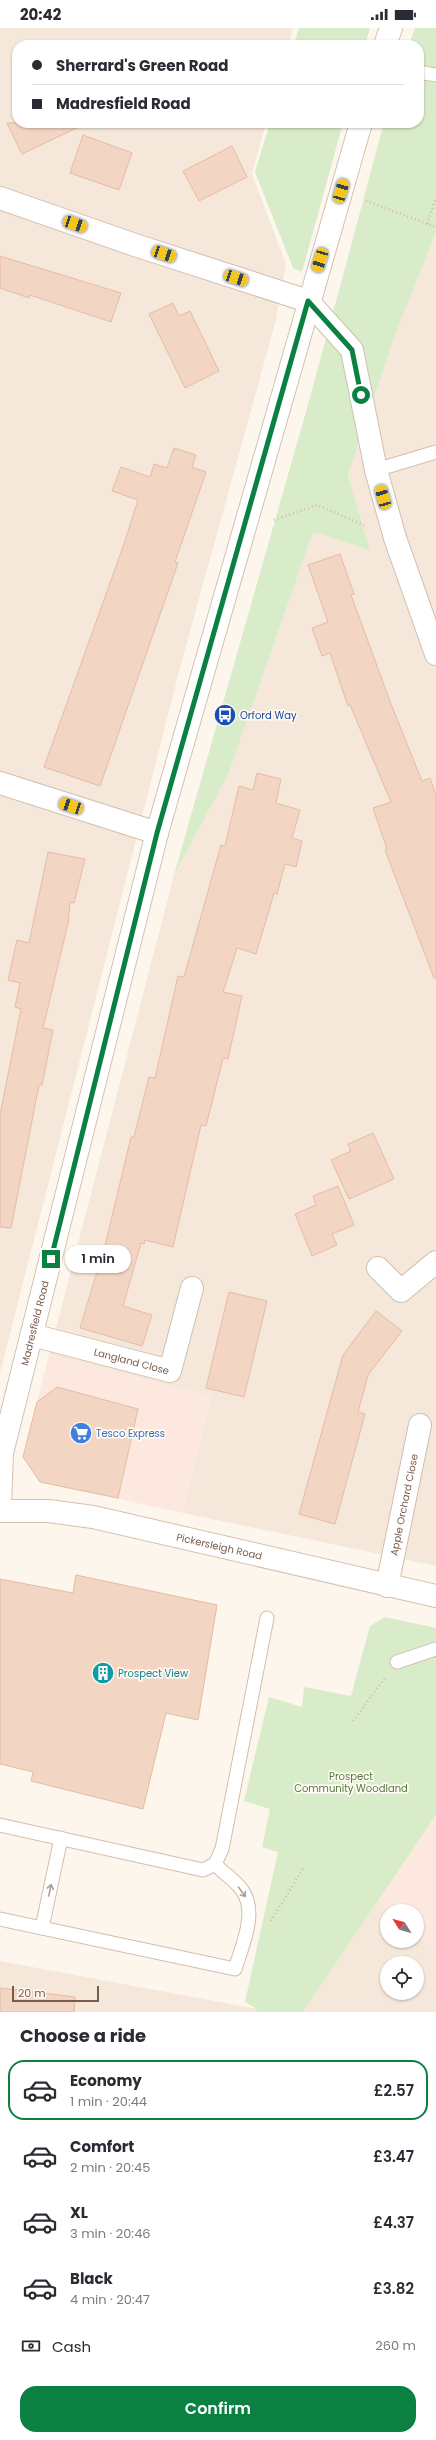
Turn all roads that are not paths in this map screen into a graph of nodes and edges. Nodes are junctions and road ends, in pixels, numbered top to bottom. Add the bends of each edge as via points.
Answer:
1 (390, 28) edge
2 (386, 40) edge
3 (424, 73) edge
4 (436, 75) edge
5 (360, 128) edge
6 (0, 198) edge
7 (308, 301) junction
8 (436, 452) edge
9 (376, 470) junction
10 (436, 654) edge
11 (0, 783) edge
12 (157, 833) junction
13 (436, 1262) edge
14 (378, 1268) dead end
15 (192, 1288) dead end
16 (32, 1335) junction
17 (420, 1425) dead end
18 (0, 1506) edge
19 (0, 1511) edge
20 (387, 1586) junction
21 (436, 1596) edge
22 (267, 1618) dead end
23 (436, 1649) edge
24 (397, 1662) road end
25 (0, 1825) edge
26 (61, 1838) junction
27 (215, 1864) junction
28 (0, 1920) edge
29 (42, 1928) junction

1 - 2 street
3 - 4 lane
5 - 7 street, Madresfield Road
6 - 7 street
7 - 9 street via 352,350
7 - 12 street, Madresfield Road
8 - 9 lane
9 - 10 street via 395,538
11 - 12 street
12 - 16 street, Madresfield Road
13 - 14 street via 401,1291
15 - 16 street, Langland Close via 170,1371
16 - 18 street, Madresfield Road via 2,1453
17 - 20 street, Apple Orchard Close
19 - 20 street, Pickersleigh Road via 48,1511 93,1517
20 - 21 street, Pickersleigh Road
22 - 27 lane via 222,1849
23 - 24 lane
25 - 26 lane
26 - 27 lane via 203,1870
29 -> 26 lane
27 -> 29 lane via 241,1889 249,1902 249,1916 235,1970
28 - 29 lane

